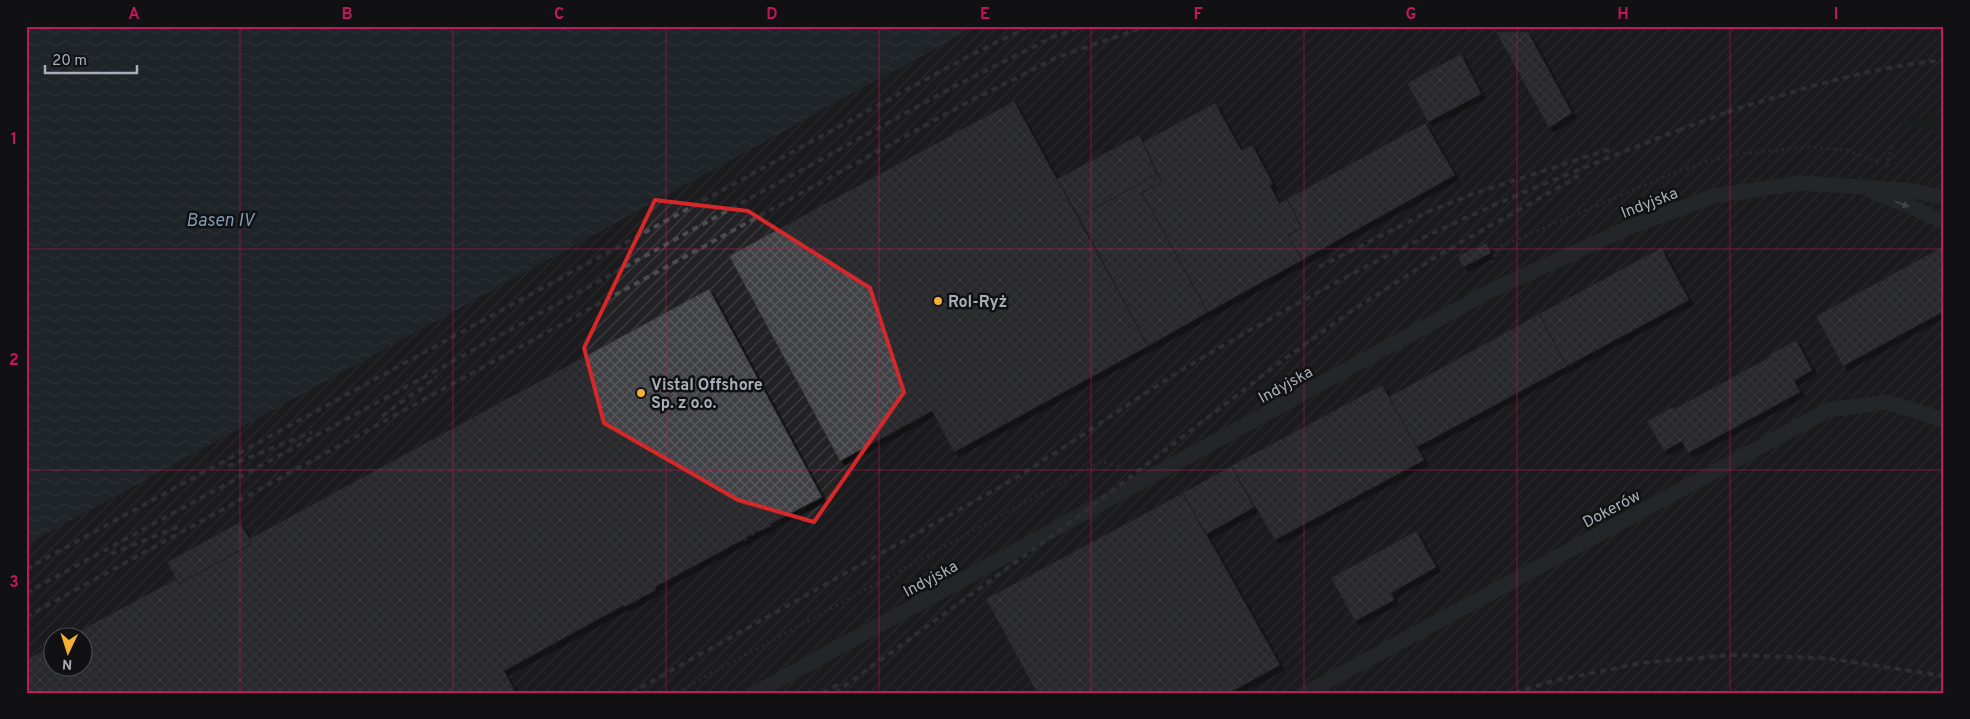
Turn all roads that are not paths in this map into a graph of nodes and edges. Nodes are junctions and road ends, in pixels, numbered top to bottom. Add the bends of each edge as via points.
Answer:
1 (1860, 188) junction
2 (1944, 198) edge
3 (1944, 222) edge
4 (1944, 420) edge
5 (755, 693) edge
6 (1306, 693) edge

1 - 2 lane, Indyjska via 1907,190
1 -> 3 lane, Indyjska
1 - 5 lane, Indyjska via 1800,183 1714,196 1564,256 1492,290
4 - 6 lane, Dokerów via 1887,402 1828,410

